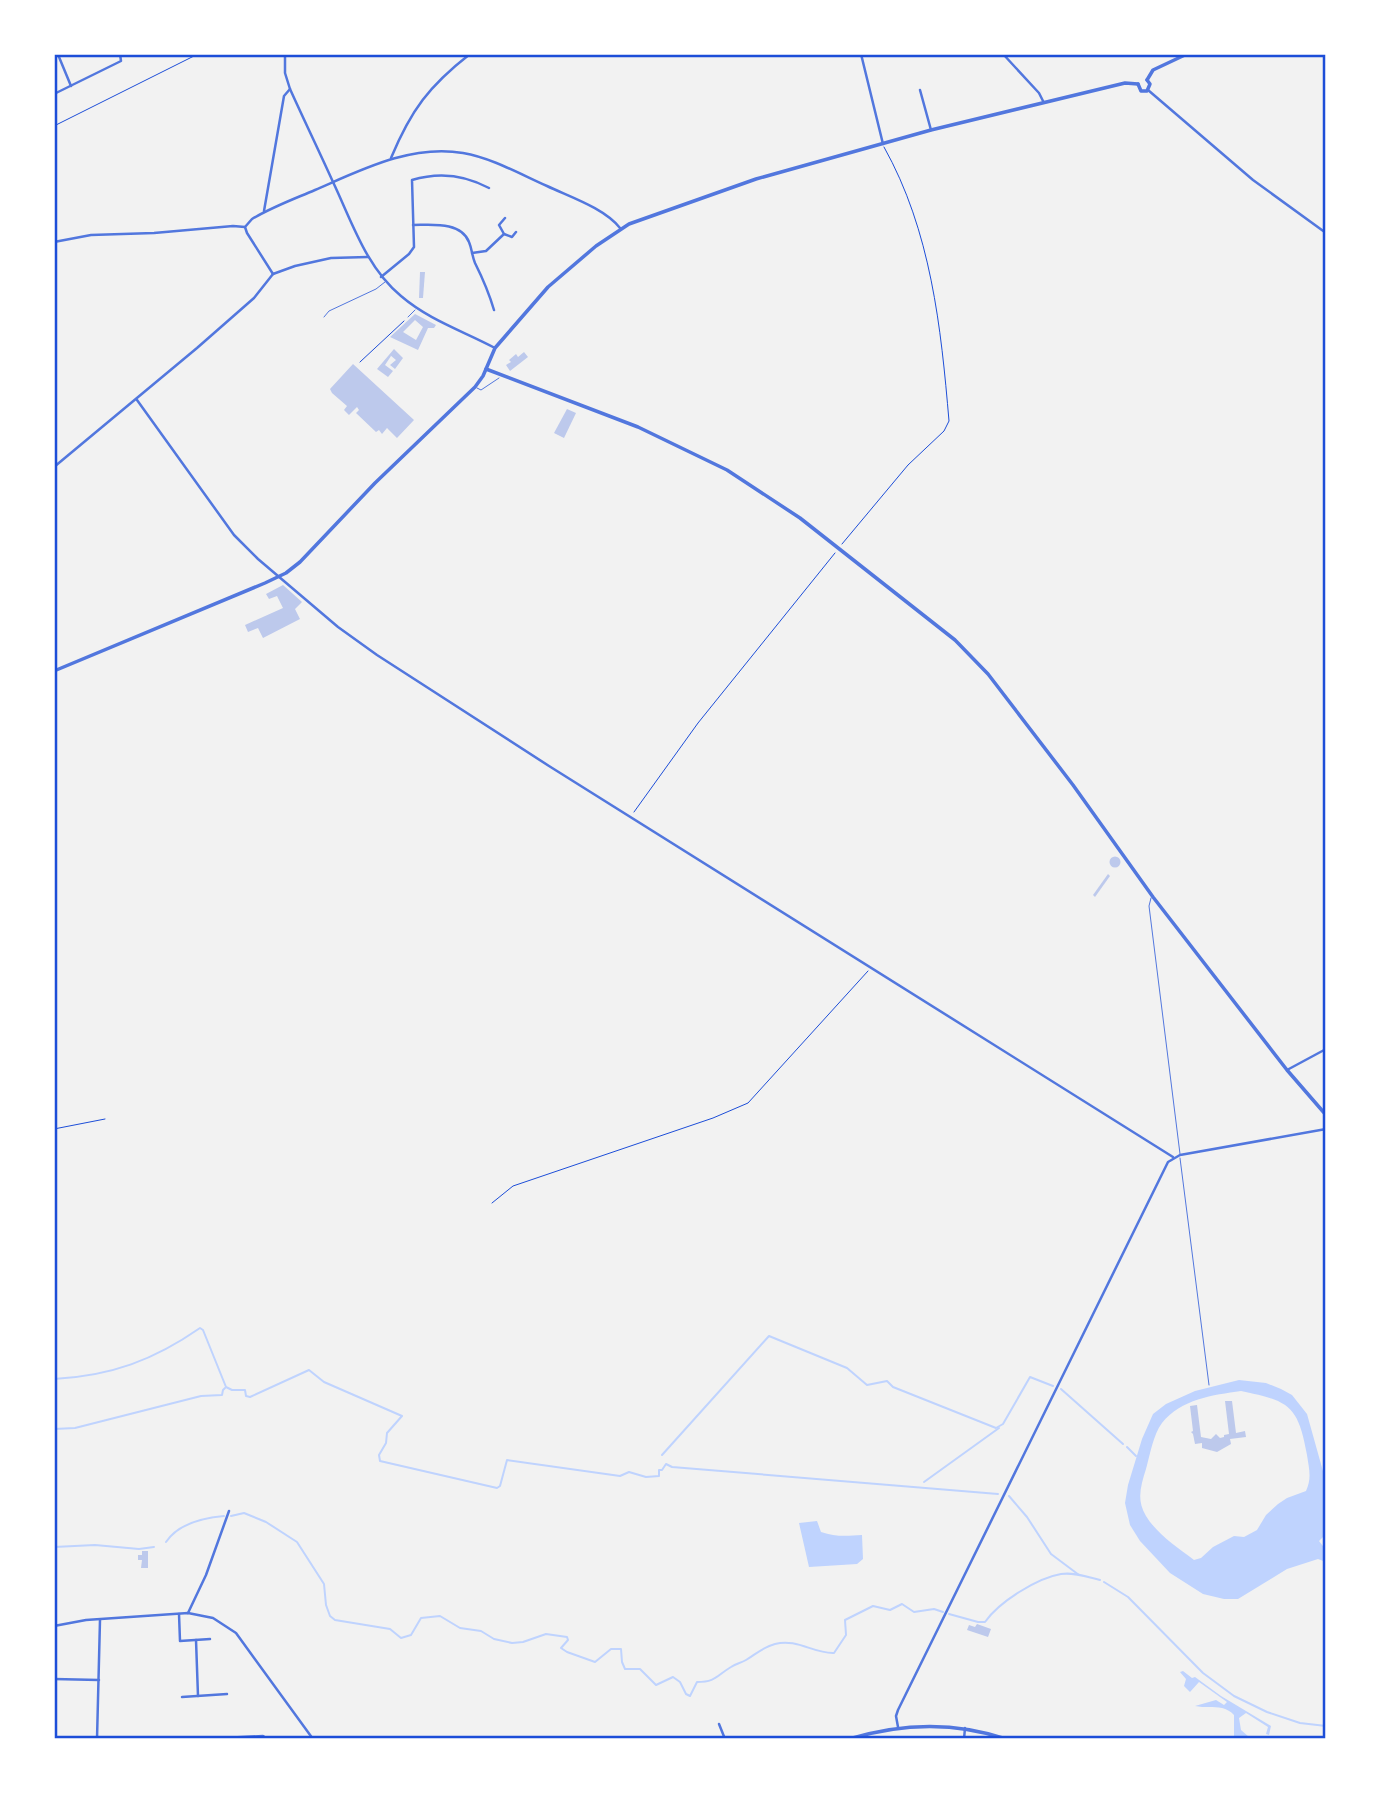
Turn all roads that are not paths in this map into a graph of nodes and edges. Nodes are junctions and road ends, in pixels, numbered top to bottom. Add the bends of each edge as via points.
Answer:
1 (120, 54) edge
2 (285, 54) edge
3 (470, 54) edge
4 (861, 54) edge
5 (1003, 54) edge
6 (1187, 54) edge
7 (59, 57) dead end
8 (1147, 80) junction
9 (1138, 84) junction
10 (71, 86) junction
11 (290, 89) junction
12 (920, 90) dead end
13 (1148, 90) junction
14 (54, 94) edge
15 (1043, 101) junction
16 (931, 130) junction
17 (883, 144) junction
18 (391, 159) junction
19 (333, 182) junction
20 (489, 188) dead end
21 (264, 212) junction
22 (505, 218) dead end
23 (413, 225) junction
24 (245, 227) junction
25 (621, 228) junction
26 (516, 232) dead end
27 (1326, 233) edge
28 (504, 234) junction
29 (54, 242) edge
30 (471, 253) junction
31 (368, 257) junction
32 (273, 274) junction
33 (381, 277) junction
34 (385, 282) junction
35 (416, 308) junction
36 (494, 310) dead end
37 (324, 317) dead end
38 (408, 317) road end
39 (495, 348) junction
40 (486, 369) junction
41 (503, 376) junction
42 (475, 387) junction
43 (137, 400) junction
44 (54, 467) edge
45 (279, 576) junction
46 (54, 671) edge
47 (1153, 897) junction
48 (1326, 1049) edge
49 (1287, 1070) junction
50 (1326, 1115) edge
51 (1326, 1129) edge
52 (1180, 1155) junction
53 (1174, 1157) junction
54 (1209, 1385) dead end
55 (229, 1511) dead end
56 (187, 1613) junction
57 (179, 1614) junction
58 (100, 1619) junction
59 (54, 1626) edge
60 (210, 1639) dead end
61 (196, 1640) junction
62 (54, 1679) edge
63 (99, 1681) junction
64 (227, 1694) dead end
65 (198, 1696) junction
66 (182, 1697) dead end
67 (719, 1724) dead end
68 (898, 1727) junction
69 (965, 1728) junction
70 (268, 1738) edge
71 (97, 1739) edge
72 (205, 1739) edge
73 (313, 1739) edge
74 (725, 1739) edge
75 (849, 1739) edge
76 (964, 1739) edge
77 (1006, 1739) edge

1 - 10 street via 121,61
2 - 11 street
3 - 18 street via 418,103
4 - 17 street
5 - 15 street
6 - 8 street via 1153,70
7 - 10 street
8 - 9 street
8 - 13 street
9 - 13 street via 1141,91
9 - 15 street
10 - 14 street
11 - 19 street
11 - 21 street via 284,96
12 - 16 street
13 - 27 street via 1253,180
15 - 16 street
16 - 17 street
17 - 25 street via 755,180
18 - 19 street
18 - 25 street via 443,151 474,155 577,201
19 - 21 street
19 - 31 street
20 - 23 street via 461,177 412,180
21 - 24 street
22 - 28 street via 499,225
23 - 30 street via 459,230 468,239
23 - 33 street via 413,250
24 - 29 street via 91,235
24 - 32 street
25 - 39 street via 548,287
26 - 28 street via 512,237
28 - 30 street via 486,251
30 - 36 street
31 - 32 street via 331,258
31 - 33 street
32 - 43 street via 254,298
33 - 34 street
34 - 35 street
34 - 37 lane
35 - 38 lane
35 - 39 street
39 - 40 street
40 - 41 street
40 - 42 street
41 - 42 lane via 481,390
41 - 47 street via 701,456 769,496 947,633 988,674
42 - 45 street via 308,554
43 - 44 street
43 - 45 street via 223,521
45 - 46 street
45 - 53 street via 376,655
47 - 49 street
47 - 52 lane via 1149,906
48 - 49 street
49 - 50 street
51 - 52 street
52 - 53 street
52 - 54 lane
53 - 68 street via 1152,1193 910,1685 896,1716
55 - 56 street
56 - 57 street
56 - 73 street via 213,1618 236,1633
57 - 58 street
57 - 61 street via 180,1641
58 - 59 street
58 - 63 street
60 - 61 street
61 - 65 street
62 - 63 street
63 - 71 street
64 - 65 street
65 - 66 street
67 - 74 street
68 - 69 street
68 - 75 street
69 - 76 street
69 - 77 street
70 - 72 street

